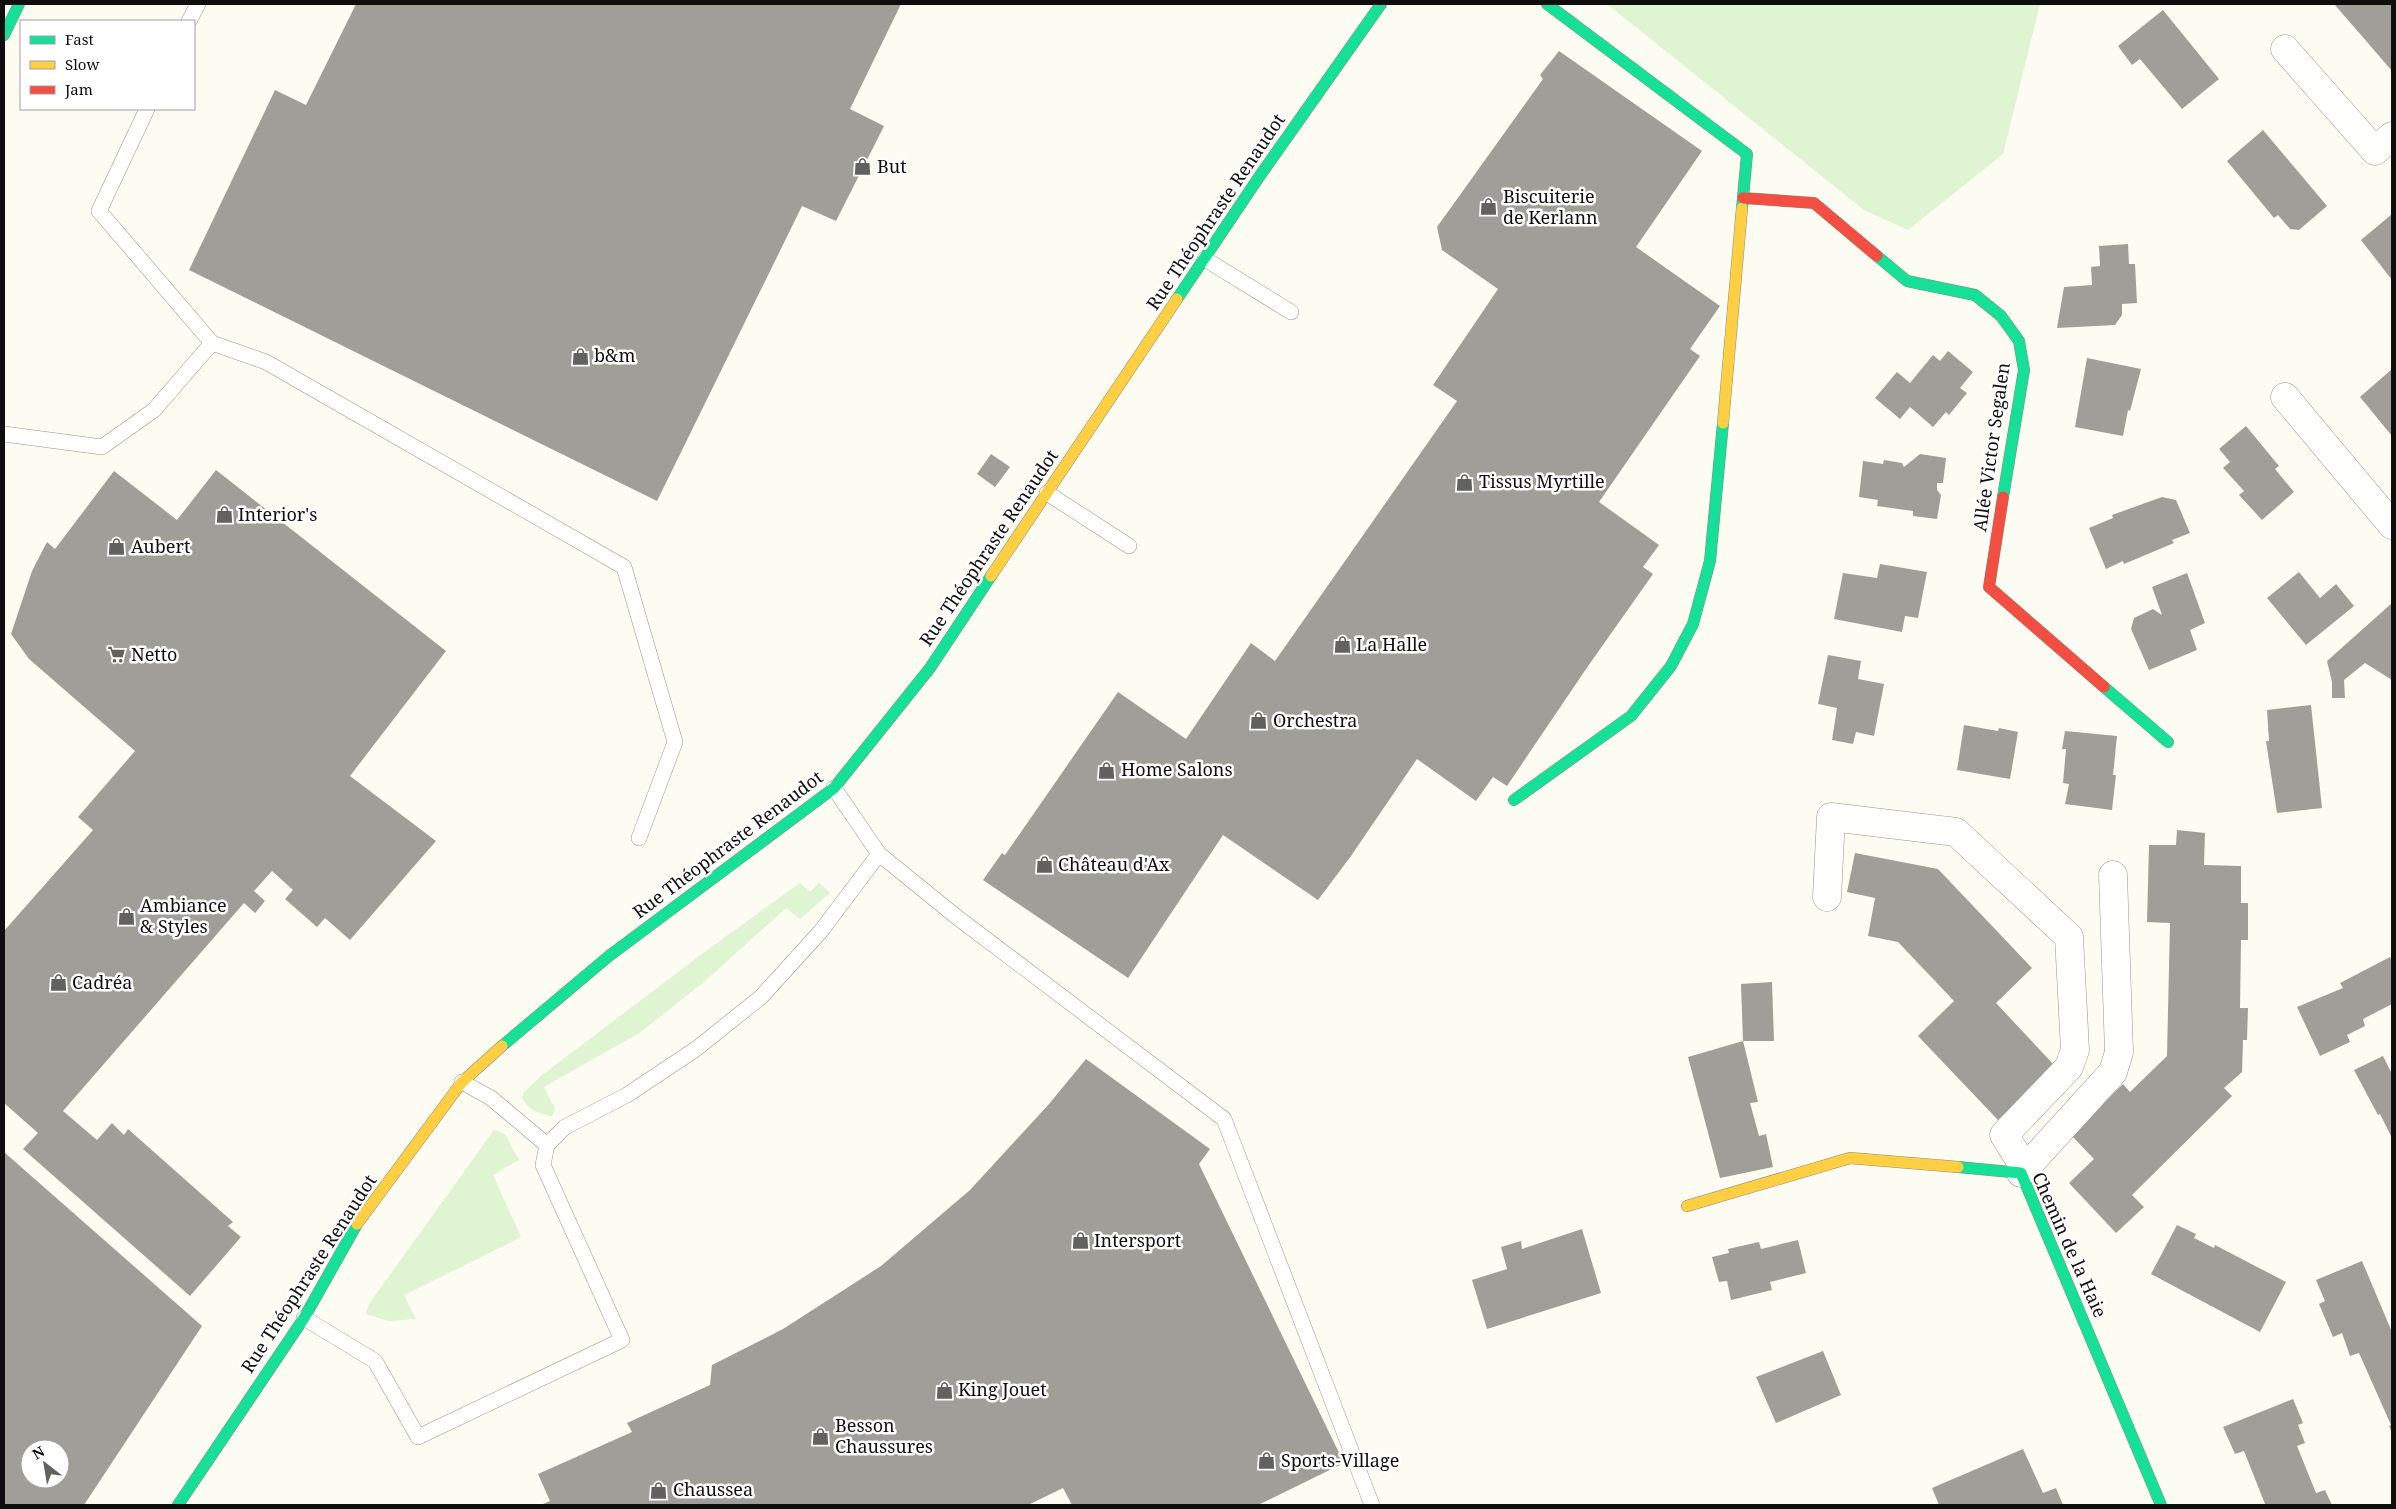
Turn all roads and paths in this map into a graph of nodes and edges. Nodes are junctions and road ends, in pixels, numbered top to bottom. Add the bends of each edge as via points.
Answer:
1 (19, 4) edge
2 (198, 4) edge
3 (1381, 4) edge
4 (1547, 4) edge
5 (190, 20) edge
6 (4, 35) edge
7 (2286, 50) dead end
8 (148, 110) edge
9 (2392, 136) edge
10 (1743, 198) junction
11 (1205, 259) junction
12 (1291, 312) dead end
13 (212, 342) junction
14 (2285, 397) dead end
15 (4, 434) edge
16 (1047, 493) junction
17 (2392, 525) edge
18 (1129, 546) dead end
19 (2168, 742) dead end
20 (834, 788) junction
21 (1514, 800) dead end
22 (639, 838) dead end
23 (879, 854) junction
24 (2113, 875) dead end
25 (1827, 897) dead end
26 (462, 1082) junction
27 (547, 1145) junction
28 (2023, 1171) junction
29 (1687, 1206) dead end
30 (304, 1318) junction
31 (178, 1505) edge
32 (1372, 1505) edge
33 (2161, 1505) edge

1 - 6 main road
2 - 5 lane
3 - 11 main road, Rue Théophraste Renaudot
4 - 10 main road via 1747,154
7 - 9 street via 2375,151
8 - 13 lane via 99,211
10 - 19 main road, Allée Victor Segalen via 1814,203 1907,281 1975,295 2001,316 2019,341 2024,370 1989,587
10 - 21 main road via 1710,561 1693,624 1671,666 1631,716
11 - 12 lane
11 - 16 main road, Rue Théophraste Renaudot
13 - 15 lane via 154,410 102,447
13 - 22 lane via 266,362 624,567 675,742
14 - 17 street
16 - 18 lane
16 - 20 main road, Rue Théophraste Renaudot via 930,668
20 - 23 lane
20 - 26 main road, Rue Théophraste Renaudot via 609,956 522,1027
23 - 27 lane via 821,931 760,997 696,1049 627,1095 565,1126
23 - 32 lane via 966,924 1224,1119
24 - 28 street via 2119,1052 2113,1072
25 - 28 street via 1831,817 1956,832 2069,937 2074,1050 2069,1067 2004,1136
26 - 27 lane via 491,1098
26 - 30 main road, Rue Théophraste Renaudot via 360,1219
27 - 30 lane via 543,1165 622,1340 418,1437 375,1361
28 - 29 main road, Chemin de la Haie via 1850,1158
28 - 33 main road, Chemin de la Haie
30 - 31 main road, Rue Théophraste Renaudot

